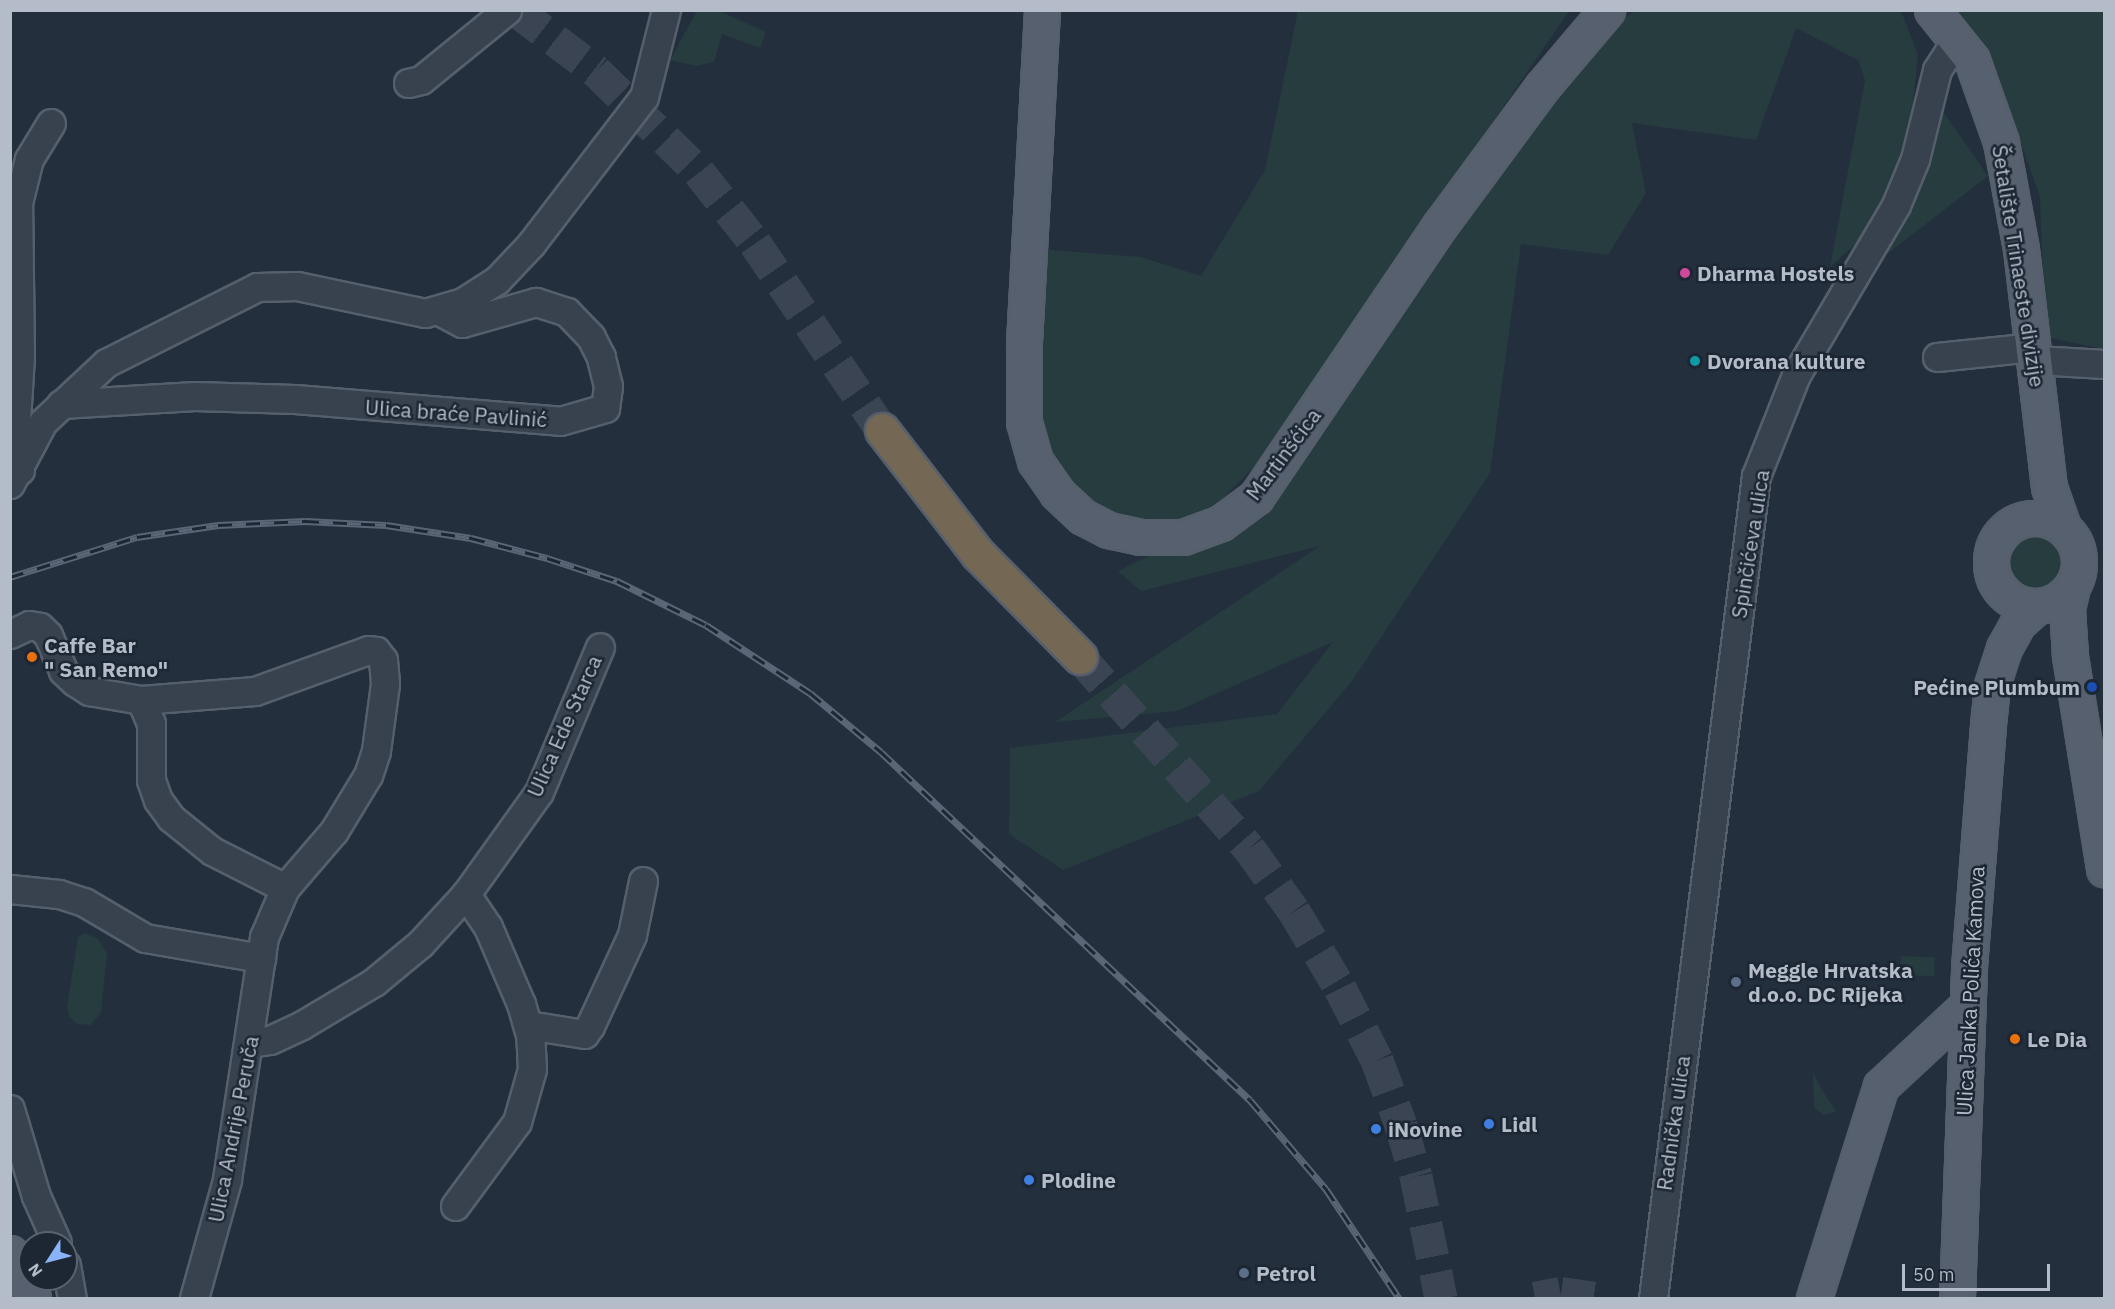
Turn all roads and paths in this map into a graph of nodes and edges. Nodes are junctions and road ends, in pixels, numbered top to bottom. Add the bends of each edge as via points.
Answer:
1 (507, 10) edge
2 (666, 10) edge
3 (1042, 10) edge
4 (1607, 10) edge
5 (1932, 10) edge
6 (1962, 44) junction
7 (408, 84) dead end
8 (51, 123) dead end
9 (441, 312) junction
10 (2035, 353) junction
11 (1937, 357) dead end
12 (2104, 364) edge
13 (61, 404) junction
14 (2043, 425) junction
15 (882, 430) tunnel mouth
16 (15, 478) edge
17 (2014, 522) junction
18 (2063, 527) junction
19 (1994, 577) junction
20 (2072, 588) junction
21 (2037, 606) junction
22 (10, 634) edge
23 (600, 646) dead end
24 (1080, 657) tunnel mouth
25 (1992, 685) junction
26 (141, 700) junction
27 (2104, 869) edge
28 (644, 881) dead end
29 (285, 888) junction
30 (10, 889) edge
31 (466, 894) junction
32 (1696, 948) joint
33 (261, 958) junction
34 (1967, 1006) junction
35 (528, 1025) junction
36 (250, 1043) junction
37 (1905, 1061) junction
38 (1965, 1068) junction
39 (10, 1109) edge
40 (455, 1206) dead end
41 (52, 1231) edge
42 (10, 1253) edge
43 (33, 1299) edge
44 (194, 1299) edge
45 (1653, 1299) edge
46 (1814, 1299) edge
47 (1957, 1299) edge

1 - 7 street via 421,80
2 - 9 street via 652,77 630,118 531,244 497,280
3 - 4 main road, Martinšćica via 1024,344 1026,432 1035,461 1057,493 1083,517 1108,530 1140,537 1183,537 1221,523 1256,497 1441,224 1542,87
5 - 6 main road
6 - 10 main road, Šetalište Trinaeste divizije via 1980,76 2001,142
6 - 32 street, Spinčićeva ulica via 1948,53 1938,70 1915,159 1896,205 1796,375 1756,476
8 - 16 street, Ulica braće Pavlinić via 29,159 18,203 20,357
9 - 13 street, Ulica braće Pavlinić via 406,311 297,286 257,287 106,363
9 - 13 street, Ulica braće Pavlinić via 462,322 536,302 567,312 591,337 601,357 608,386 606,408 560,421 206,396
10 - 11 street
10 - 12 street
10 - 14 main road, Šetalište Trinaeste divizije
13 - 16 street, Ulica braće Pavlinić via 43,422
14 - 17 main road, Šetalište Trinaeste divizije via 2030,488
14 - 18 main road, Šetalište Trinaeste divizije via 2049,487
15 - 24 highway via 978,554
17 - 18 main road via 2040,517
17 - 19 main road via 2000,535 1992,552
18 - 20 main road via 2079,551 2079,570
19 - 21 main road via 2011,599
19 - 25 main road, Ulica Janka Polića Kamova
20 - 21 main road via 2051,604
20 - 27 main road via 2067,609 2070,656
21 - 25 main road, Ulica Janka Polića Kamova via 2012,632
22 - 26 street, Ulica Andrije Peruča via 28,625 40,627 48,635 63,671 75,682 89,690
23 - 31 street, Ulica Ede Starca via 539,792
25 - 34 main road, Ulica Janka Polića Kamova
26 - 29 street via 150,723 151,780 158,800 171,818 212,851
26 - 29 street, Ulica Andrije Peruča via 255,692 368,650 376,651 383,660 385,684 376,751 368,775 334,831
28 - 35 street via 632,935 584,1034
29 - 33 street, Ulica Andrije Peruča via 264,937
30 - 33 street via 59,894 84,902 145,938
31 - 35 street via 488,927
31 - 36 street, Ulica Ede Starca via 420,944 374,982 302,1025 270,1040
32 - 45 street, Radnička ulica
33 - 36 street, Ulica Andrije Peruča
34 - 37 main road via 1938,1037
34 - 38 main road, Ulica Janka Polića Kamova
35 - 40 street via 532,1069 517,1122
36 - 44 street, Ulica Andrije Peruča via 227,1180
37 - 38 main road via 1937,1056 1950,1058
37 - 46 main road via 1887,1077 1876,1096
38 - 47 main road, Ulica Janka Polića Kamova
39 - 41 street via 36,1196
42 - 43 main road

